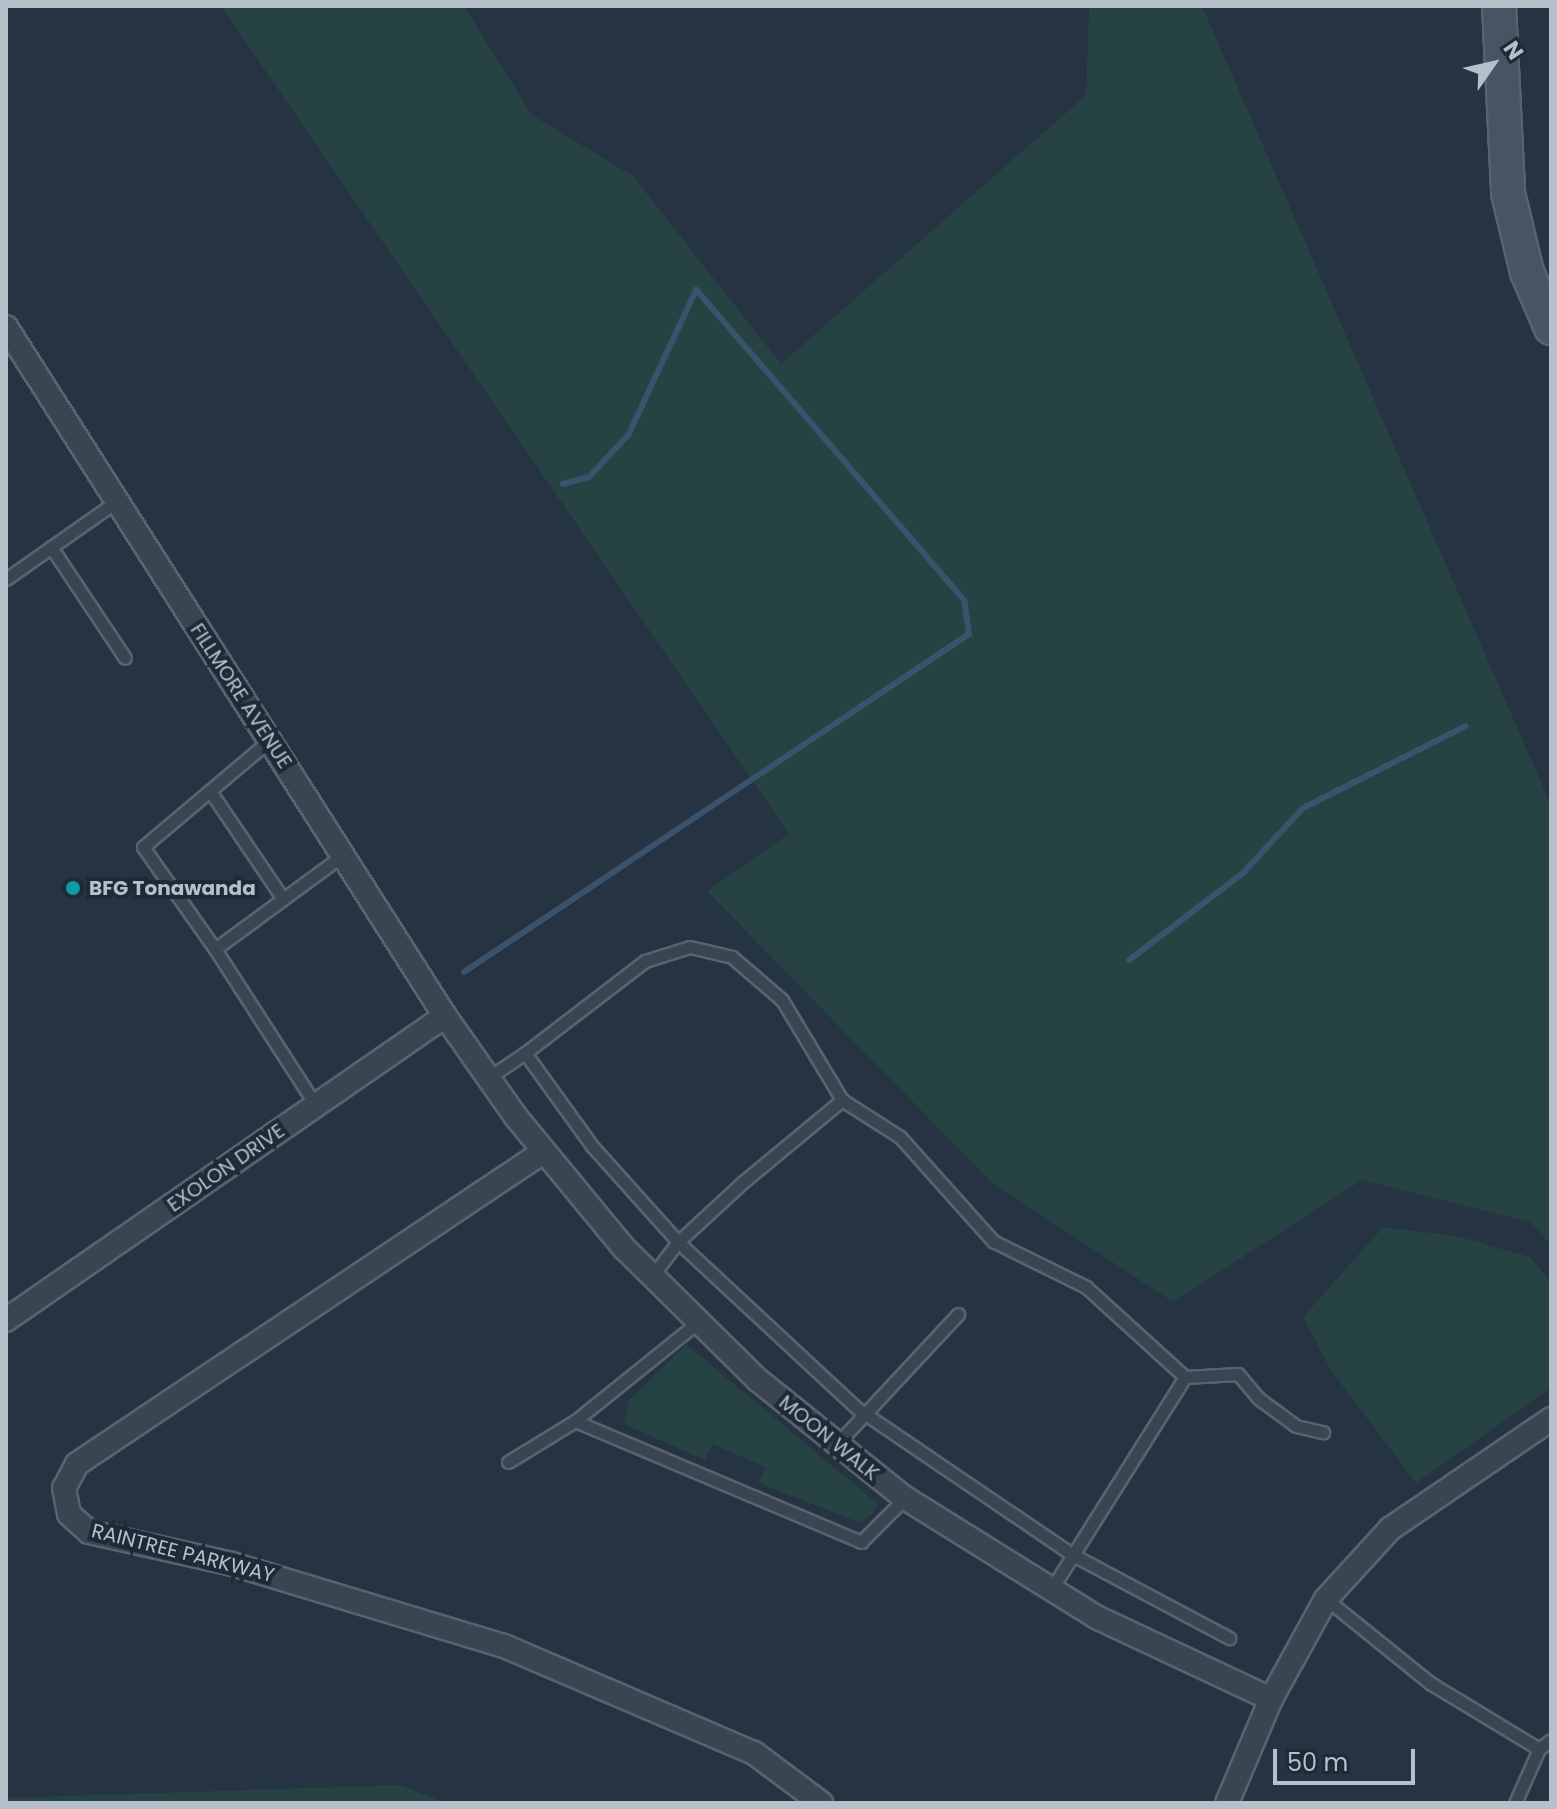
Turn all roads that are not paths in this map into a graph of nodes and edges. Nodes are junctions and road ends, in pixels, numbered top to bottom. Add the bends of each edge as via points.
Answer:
1 (1499, 6) edge
2 (6, 327) edge
3 (1551, 328) edge
4 (117, 501) junction
5 (51, 547) junction
6 (6, 579) edge
7 (125, 658) dead end
8 (270, 740) junction
9 (210, 791) junction
10 (343, 855) junction
11 (283, 899) junction
12 (215, 949) junction
13 (445, 1016) junction
14 (525, 1053) junction
15 (483, 1071) junction
16 (842, 1100) junction
17 (316, 1106) junction
18 (543, 1152) junction
19 (678, 1242) junction
20 (651, 1277) junction
21 (958, 1314) dead end
22 (6, 1320) edge
23 (697, 1323) junction
24 (1185, 1377) junction
25 (863, 1412) junction
26 (1551, 1419) edge
27 (575, 1421) junction
28 (1323, 1432) dead end
29 (836, 1445) junction
30 (508, 1462) dead end
31 (905, 1498) junction
32 (1073, 1555) junction
33 (1050, 1591) junction
34 (1326, 1599) junction
35 (1229, 1638) dead end
36 (1271, 1699) junction
37 (1551, 1740) edge
38 (1539, 1749) junction
39 (821, 1803) edge
40 (1227, 1803) edge
41 (1515, 1803) edge

1 - 3 street via 1503,141 1521,248
2 - 4 street, FILLMORE AVENUE
4 - 5 lane
4 - 8 street, FILLMORE AVENUE
5 - 6 lane
5 - 7 lane
8 - 9 lane
8 - 10 street, FILLMORE AVENUE
9 - 11 lane
9 - 12 lane via 143,847
10 - 11 lane
10 - 13 street, FILLMORE AVENUE
11 - 12 lane
12 - 17 lane
13 - 15 street, FILLMORE AVENUE
13 - 17 street, EXOLON DRIVE
14 - 15 lane
14 - 16 lane via 645,961 690,947 732,957 782,1000
14 - 19 lane via 592,1146
15 - 18 street, MOON WALK
16 - 19 lane
16 - 24 lane via 900,1137 993,1241 1086,1287
17 - 22 street, EXOLON DRIVE
18 - 20 street, MOON WALK
18 - 39 street, RAINTREE PARKWAY via 77,1464 64,1488 69,1514 89,1532 232,1564 504,1646 754,1753
19 - 20 lane
19 - 25 lane
20 - 23 street, MOON WALK
21 - 25 lane
23 - 27 lane
23 - 29 street, MOON WALK
24 - 28 lane via 1238,1374 1258,1398 1296,1426
24 - 32 lane
25 - 29 lane
25 - 32 lane
26 - 34 street via 1390,1529
27 - 30 lane
27 - 31 lane via 861,1542
29 - 31 street, MOON WALK
31 - 33 street, MOON WALK
32 - 33 lane
32 - 35 lane
33 - 36 street, MOON WALK
34 - 36 street
34 - 38 lane via 1430,1683
36 - 40 street
37 - 38 lane
38 - 41 lane

